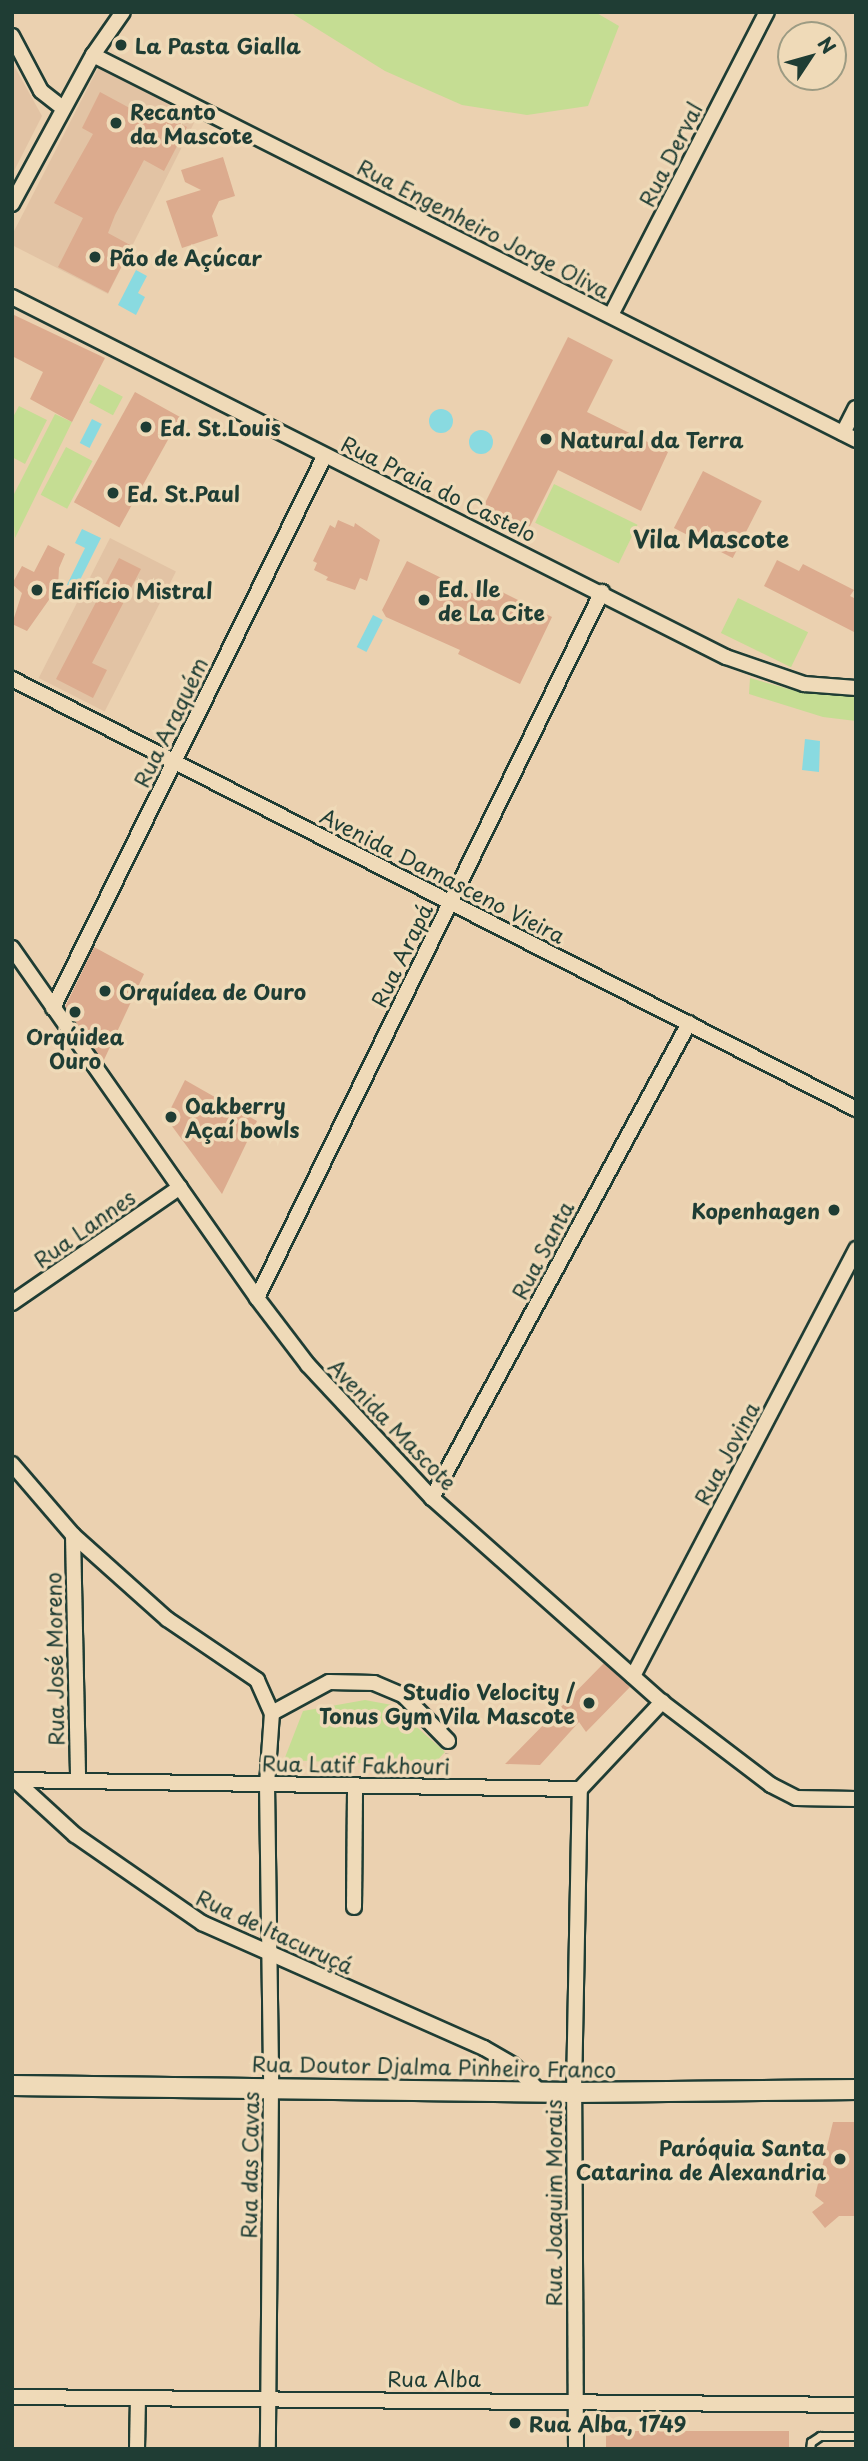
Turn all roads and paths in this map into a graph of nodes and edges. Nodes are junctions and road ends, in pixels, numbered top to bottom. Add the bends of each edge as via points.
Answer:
1 (122, 12) edge
2 (767, 12) edge
3 (12, 36) edge
4 (93, 55) junction
5 (63, 108) junction
6 (12, 204) edge
7 (12, 297) edge
8 (611, 315) junction
9 (856, 408) edge
10 (849, 436) edge
11 (325, 455) junction
12 (602, 592) junction
13 (12, 679) edge
14 (856, 688) edge
15 (174, 761) junction
16 (450, 903) junction
17 (12, 948) edge
18 (53, 1008) junction
19 (689, 1023) junction
20 (856, 1109) edge
21 (180, 1187) junction
22 (856, 1249) edge
23 (257, 1298) junction
24 (12, 1303) edge
25 (12, 1464) edge
26 (432, 1498) junction
27 (73, 1535) junction
28 (633, 1676) junction
29 (662, 1702) junction
30 (272, 1713) junction
31 (448, 1741) joint
32 (14, 1781) edge
33 (78, 1782) junction
34 (267, 1784) junction
35 (355, 1785) junction
36 (445, 1787) junction
37 (580, 1789) junction
38 (856, 1799) edge
39 (354, 1907) dead end
40 (268, 1954) junction
41 (12, 2085) edge
42 (271, 2087) junction
43 (536, 2088) junction
44 (856, 2089) edge
45 (574, 2092) junction
46 (12, 2397) edge
47 (138, 2399) junction
48 (268, 2400) junction
49 (575, 2403) junction
50 (856, 2405) edge
51 (856, 2435) edge
52 (137, 2449) edge
53 (268, 2449) edge
54 (576, 2449) edge
55 (810, 2449) edge

1 - 4 street
2 - 8 street, Rua Derval
3 - 5 street via 41,91
4 - 5 street
4 - 8 street, Rua Engenheiro Jorge Oliva
5 - 6 street
7 - 11 street, Rua Praia do Castelo
8 - 10 street, Rua Engenheiro Jorge Oliva
9 - 10 street
11 - 12 street, Rua Praia do Castelo
11 - 15 street, Rua Araquém
12 - 14 street, Rua Praia do Castelo via 767,674 836,690
12 - 16 street, Rua Arapá
13 - 15 street, Avenida Damasceno Vieira
15 - 16 street, Avenida Damasceno Vieira
15 - 18 street, Rua Araquém
16 - 19 street, Avenida Damasceno Vieira
16 - 23 street, Rua Arapá
17 - 18 street, Avenida Mascote
18 - 21 street, Avenida Mascote
19 - 20 street, Avenida Damasceno Vieira
19 - 26 street, Rua Santa
21 - 23 street, Avenida Mascote
21 - 24 street, Rua Lannes
22 - 28 street, Rua Jovina
23 - 26 street, Avenida Mascote via 308,1365
25 - 27 street
26 - 28 street, Avenida Mascote
27 - 30 street via 167,1619 251,1674
27 - 33 street, Rua José Moreno
28 - 29 street, Avenida Mascote
29 - 37 street
29 - 38 street, Avenida Mascote via 771,1785 796,1798
30 - 31 street via 329,1682 374,1683 404,1696
30 - 34 street, Rua das Cavas
31 - 36 path
32 - 33 street, Rua Latif Fakhouri
32 - 40 street, Rua de Itacuruçá via 75,1835 156,1896
33 - 34 street, Rua Latif Fakhouri
34 - 35 street, Rua Latif Fakhouri
34 - 40 street, Rua das Cavas
35 - 36 street, Rua Latif Fakhouri
35 - 39 street
36 - 37 street, Rua Latif Fakhouri
37 - 45 street, Rua Joaquim Morais
40 - 42 street, Rua das Cavas
40 - 43 street, Rua de Itacuruçá via 484,2048 513,2065
41 - 42 street, Rua Doutor Djalma Pinheiro Franco
42 - 43 street, Rua Doutor Djalma Pinheiro Franco
42 - 48 street, Rua das Cavas
43 - 45 street, Rua Doutor Djalma Pinheiro Franco
44 - 45 street, Rua Doutor Djalma Pinheiro Franco
45 - 49 street, Rua Joaquim Morais
46 - 47 street, Rua Alba
47 - 48 street, Rua Alba
47 - 52 street
48 - 49 street, Rua Alba
48 - 53 street, Rua das Cavas
49 - 50 street, Rua Alba
49 - 54 street, Rua Joaquim Morais
51 - 55 lane via 820,2436

